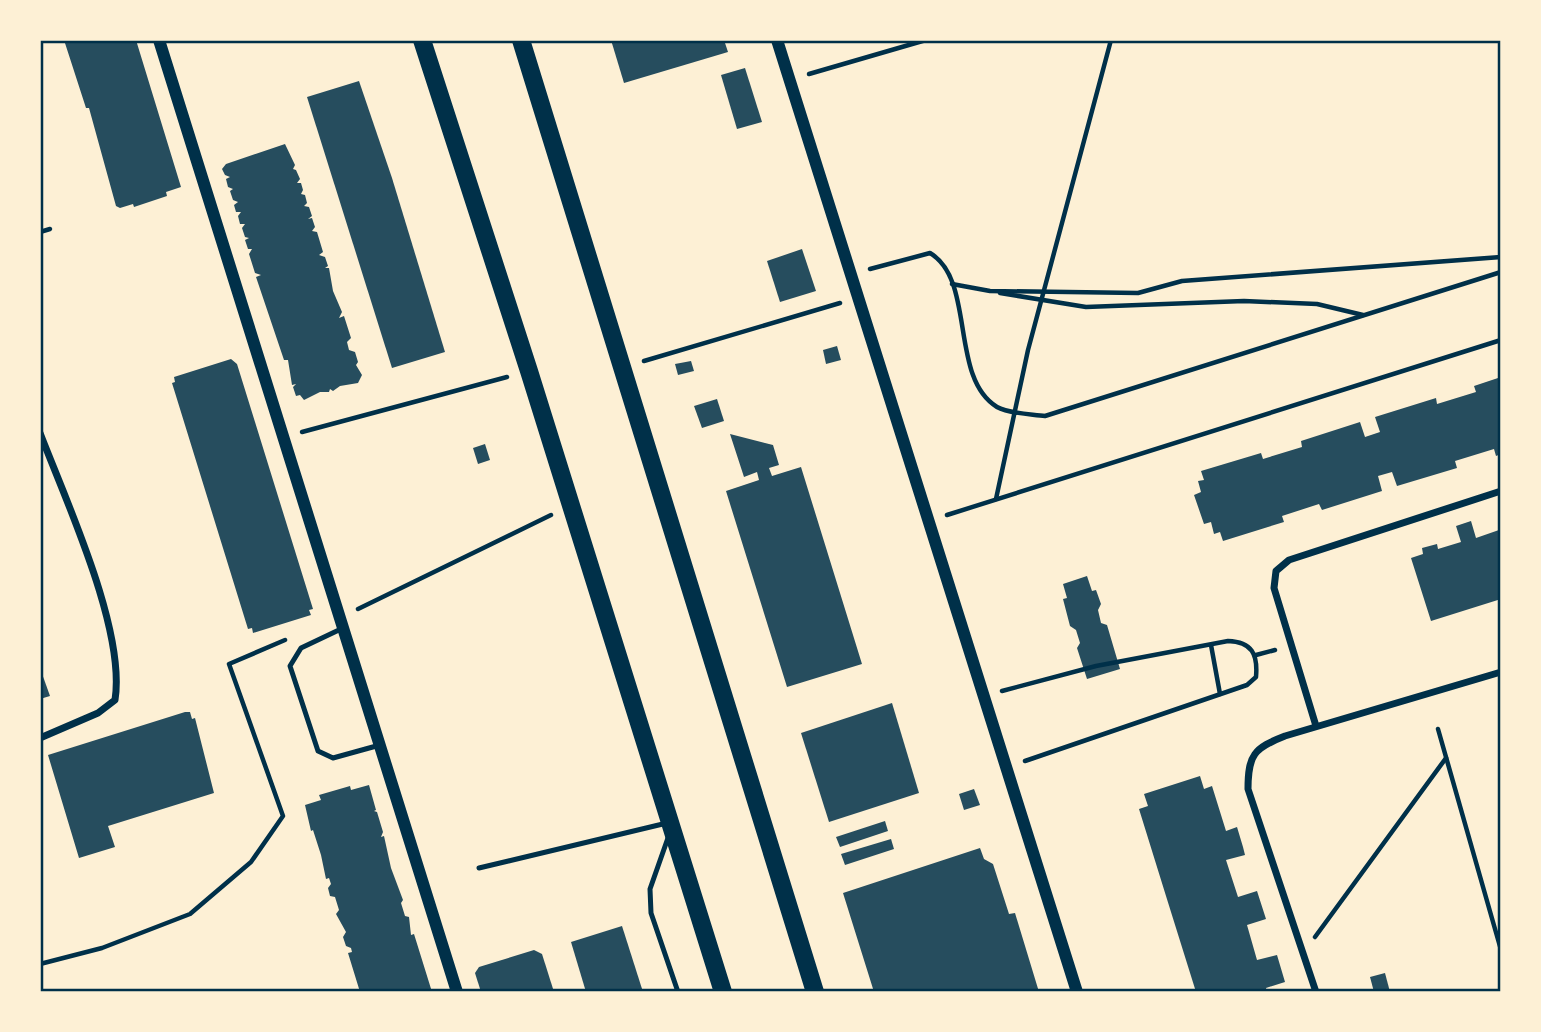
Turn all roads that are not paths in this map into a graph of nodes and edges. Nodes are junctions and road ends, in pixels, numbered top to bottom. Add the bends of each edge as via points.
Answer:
1 (159, 40) edge
2 (422, 40) edge
3 (521, 40) edge
4 (777, 40) edge
5 (40, 433) edge
6 (1501, 492) edge
7 (342, 622) junction
8 (1501, 672) edge
9 (1316, 726) junction
10 (40, 737) edge
11 (380, 745) junction
12 (671, 826) junction
13 (479, 868) dead end
14 (457, 992) edge
15 (678, 992) edge
16 (723, 992) edge
17 (816, 992) edge
18 (1077, 992) edge
19 (1316, 992) edge

1 - 7 street
2 - 12 main road
3 - 17 main road
4 - 18 street
5 - 10 street via 102,599 119,679 116,700 98,713
6 - 9 street via 1309,552 1279,567 1274,588
7 - 11 street
7 - 11 lane via 300,648 290,667 317,751 333,758
8 - 9 street
9 - 19 street via 1262,745 1248,769 1252,805
11 - 14 street
12 - 13 lane
12 - 15 lane via 654,869 651,913
12 - 16 main road

